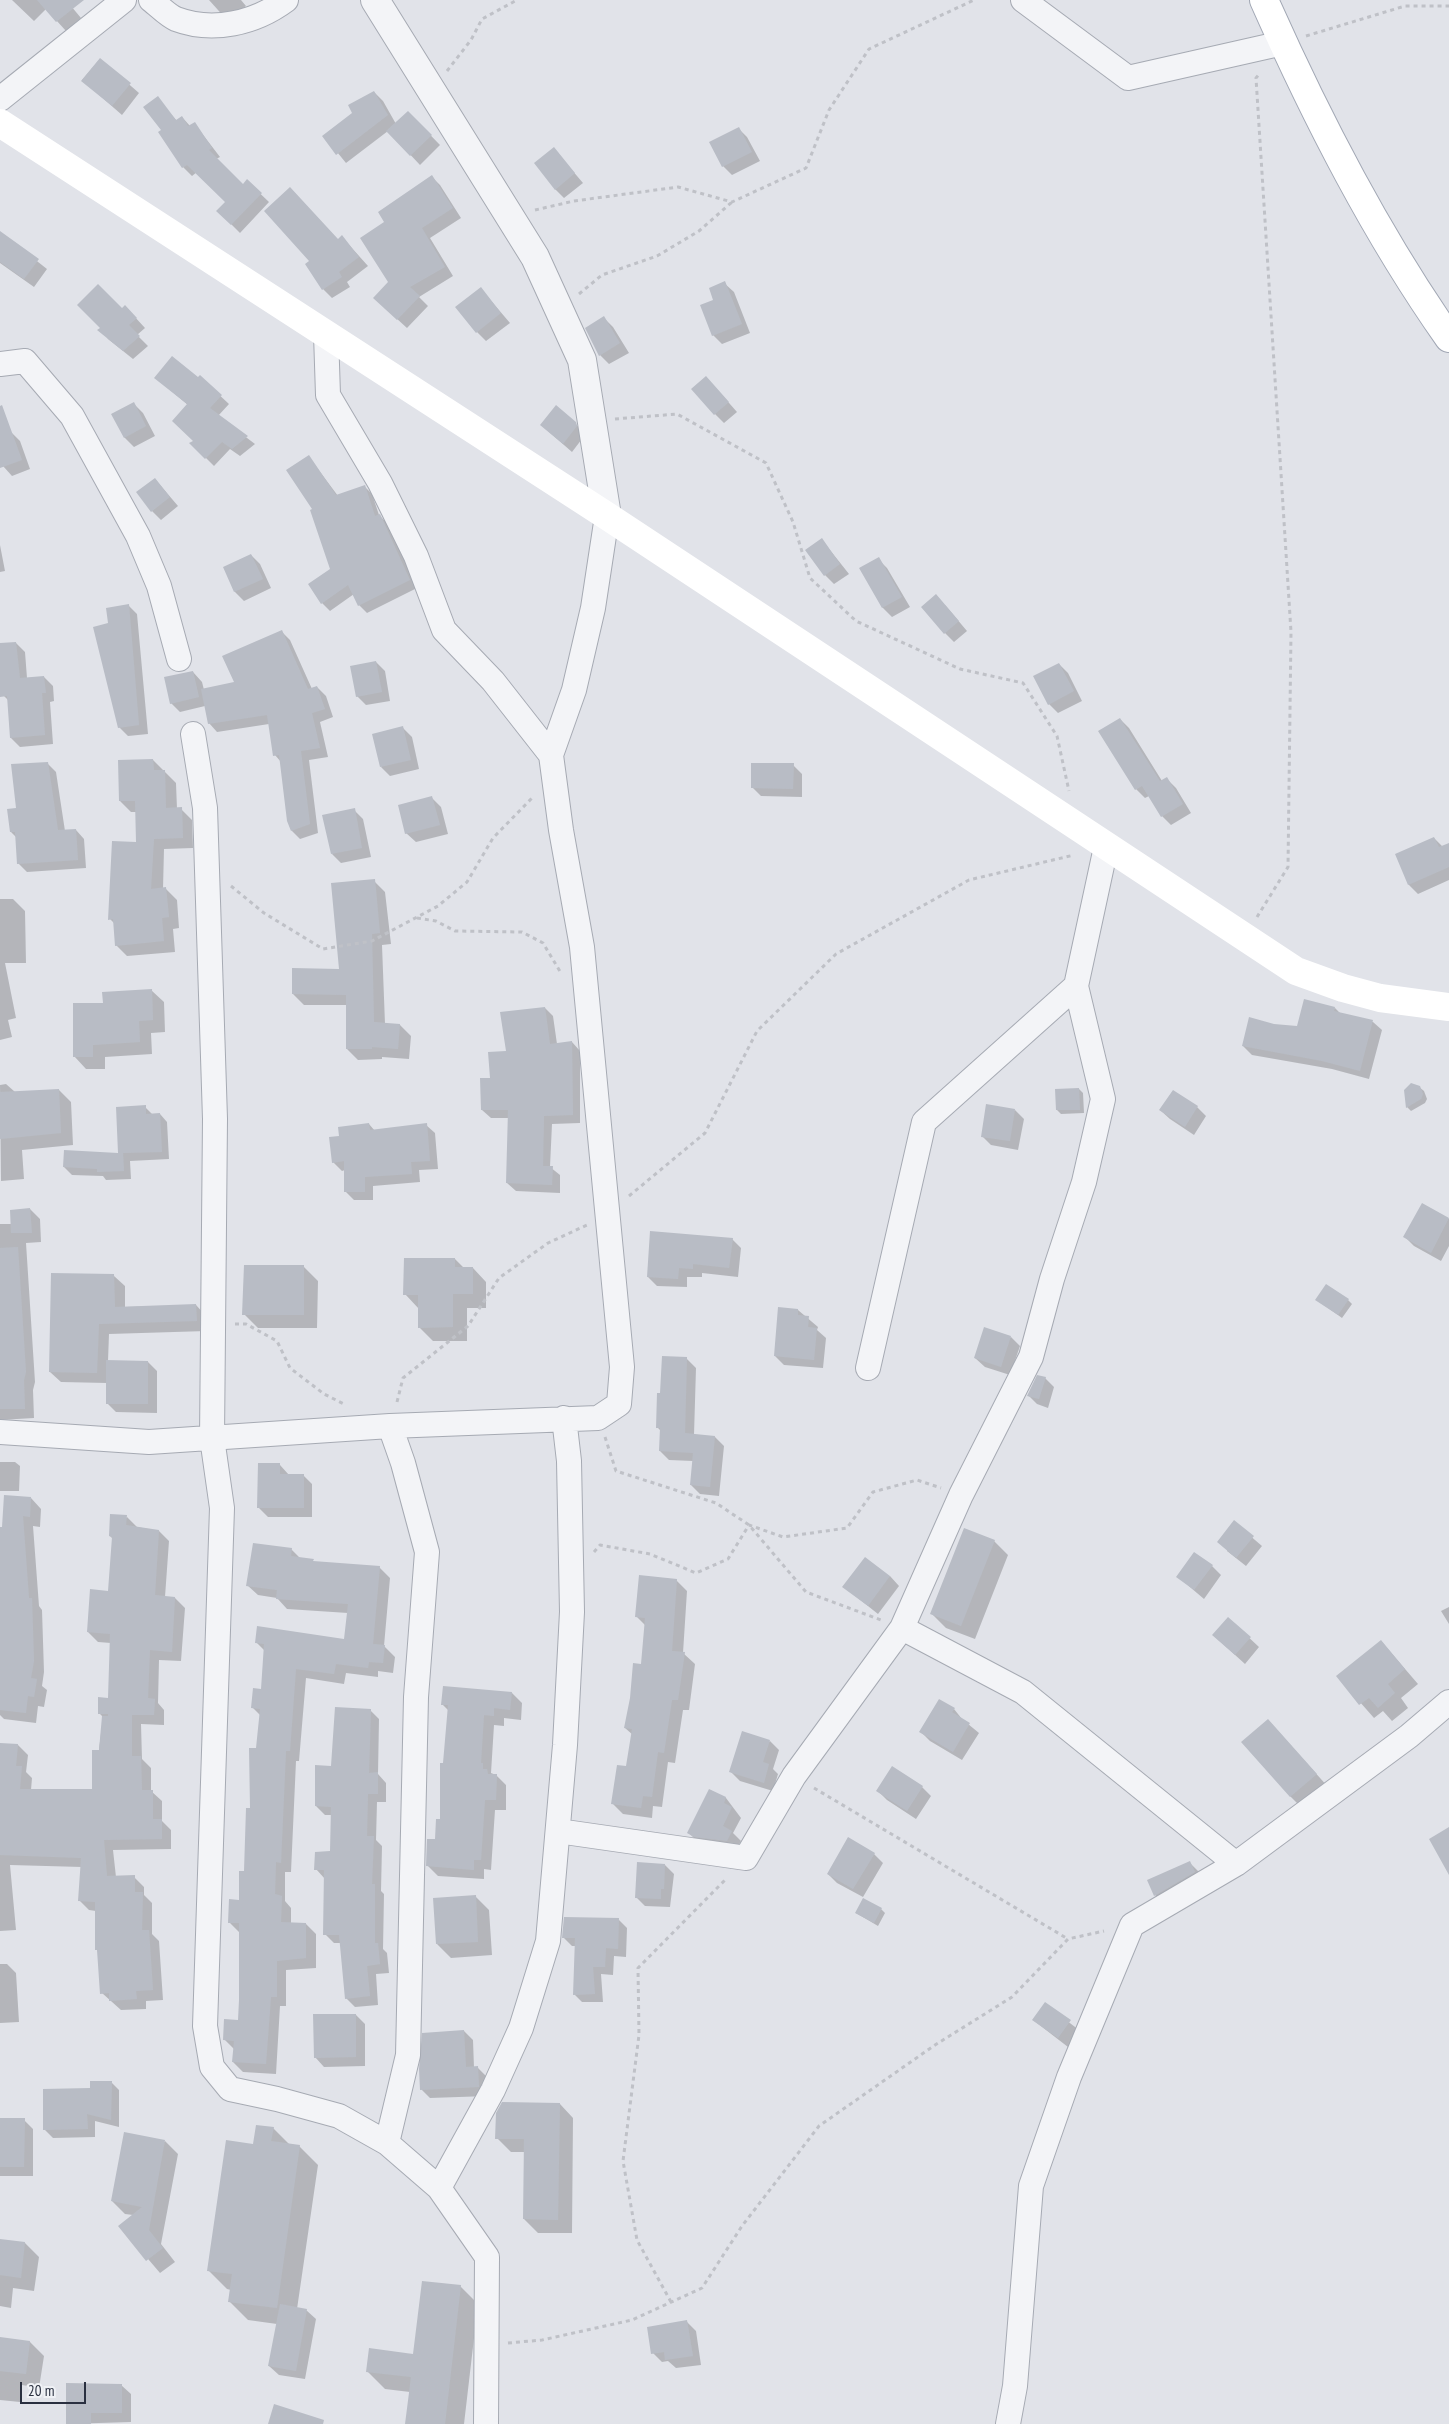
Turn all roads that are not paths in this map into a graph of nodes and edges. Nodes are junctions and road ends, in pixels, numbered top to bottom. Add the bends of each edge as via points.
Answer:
1 (124, 0) edge
2 (151, 0) edge
3 (286, 0) edge
4 (375, 0) edge
5 (1023, 0) edge
6 (1264, 0) edge
7 (1283, 43) junction
8 (0, 99) edge
9 (0, 123) edge
10 (326, 334) junction
11 (1449, 338) edge
12 (0, 364) edge
13 (607, 516) junction
14 (179, 659) dead end
15 (193, 734) dead end
16 (552, 765) junction
17 (1106, 847) junction
18 (1076, 986) junction
19 (1449, 1007) edge
20 (868, 1368) dead end
21 (564, 1418) junction
22 (390, 1426) junction
23 (0, 1432) edge
24 (212, 1438) junction
25 (902, 1628) junction
26 (1449, 1702) edge
27 (558, 1831) junction
28 (1236, 1864) junction
29 (387, 2143) junction
30 (439, 2188) junction
31 (486, 2424) edge
32 (1008, 2424) edge

1 - 8 street
2 - 3 street via 174,18 207,27 240,23
4 - 13 street via 535,257 560,310 582,360
5 - 7 street via 1128,78
6 - 7 main road
7 - 11 main road via 1334,147 1386,240
9 - 10 main road
10 - 13 main road
10 - 16 street via 328,395 380,483 416,556 444,630 493,681
12 - 14 street via 25,361 72,416 138,536 159,586
13 - 16 street via 593,608
13 - 17 main road
15 - 24 street via 206,808 215,1119
16 - 21 street via 582,946 622,1367 618,1404 598,1418
17 - 18 street
17 - 19 main road via 1296,971 1380,998
18 - 20 street via 924,1122
18 - 25 street via 1103,1099 1084,1182 1052,1279 1031,1357 961,1495
21 - 22 street
21 - 27 street via 569,1461 572,1612
22 - 24 street
22 - 29 street via 427,1552 416,1697 408,2055
23 - 24 street via 149,1442
24 - 29 street via 222,1508 205,2026 212,2068 230,2089 339,2116
25 - 27 street via 794,1776 746,1858
25 - 28 street via 1023,1692
26 - 28 street via 1409,1736
27 - 30 street via 548,1941 521,2028 493,2090
28 - 32 street via 1132,1925 1068,2077 1031,2186 1015,2386
29 - 30 street
30 - 31 street via 487,2257

